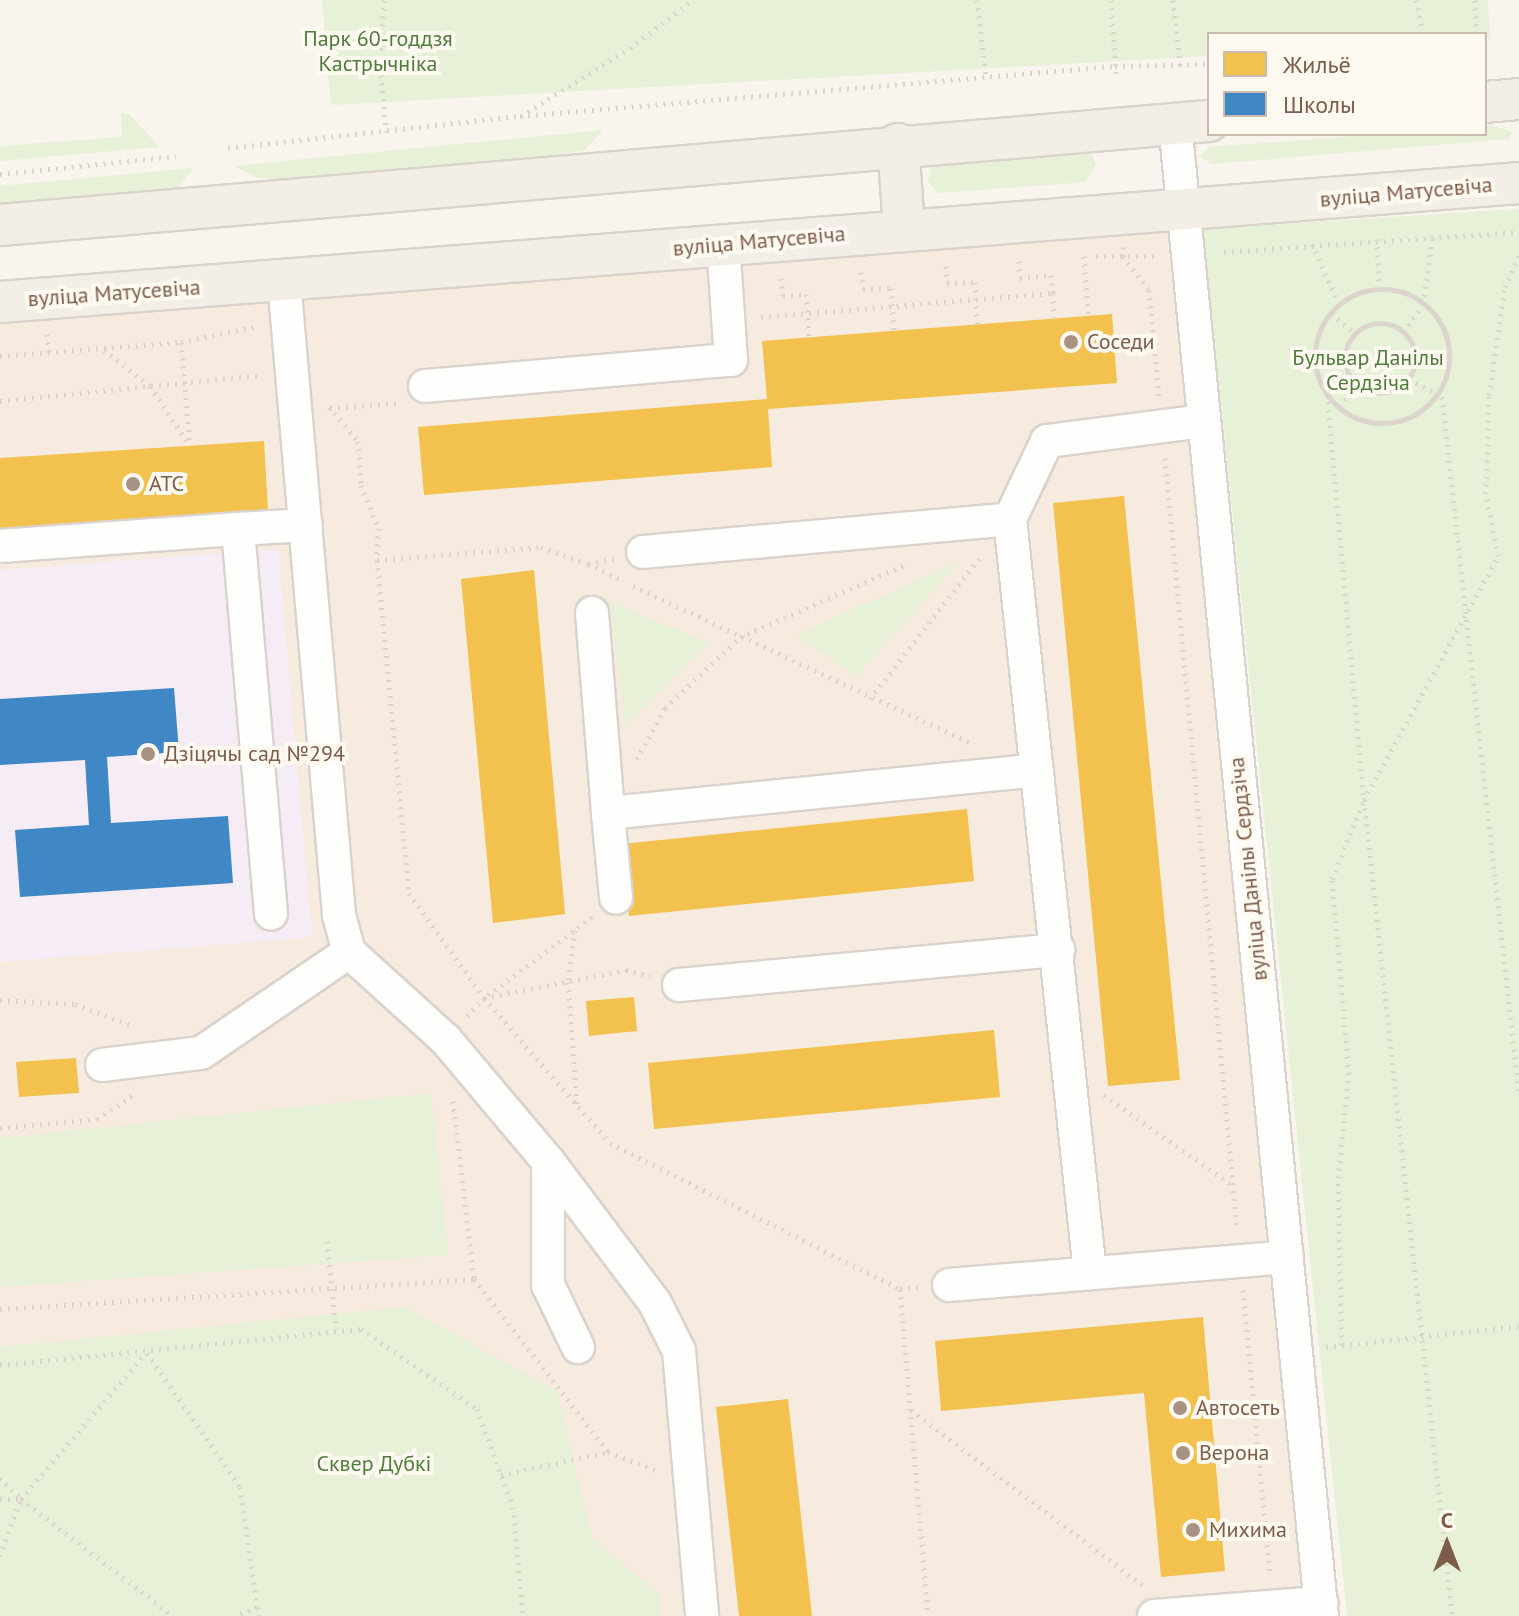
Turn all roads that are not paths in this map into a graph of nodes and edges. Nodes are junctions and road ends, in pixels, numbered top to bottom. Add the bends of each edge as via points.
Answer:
1 (1519, 99) edge
2 (1487, 102) edge
3 (1192, 122) edge
4 (898, 144) junction
5 (1519, 183) edge
6 (1183, 210) junction
7 (0, 225) edge
8 (904, 227) junction
9 (724, 263) junction
10 (284, 281) junction
11 (0, 302) edge
12 (425, 386) dead end
13 (1204, 421) junction
14 (1010, 519) junction
15 (306, 525) junction
16 (238, 529) junction
17 (0, 546) edge
18 (643, 552) road end
19 (592, 613) dead end
20 (1037, 770) junction
21 (608, 813) junction
22 (616, 898) road end
23 (271, 914) dead end
24 (1058, 950) junction
25 (349, 952) junction
26 (679, 985) road end
27 (102, 1065) dead end
28 (548, 1161) junction
29 (1287, 1257) junction
30 (1090, 1272) junction
31 (949, 1285) dead end
32 (578, 1347) dead end
33 (1322, 1609) edge
34 (1168, 1615) edge
35 (702, 1616) edge

1 - 2 main road
3 - 4 main road
3 - 6 street, вуліца Данілы Сердзіча
4 - 7 main road
4 - 8 main road
5 - 6 main road, вуліца Матусевіча
6 - 8 main road, вуліца Матусевіча
6 - 13 street, вуліца Данілы Сердзіча
8 - 9 main road, вуліца Матусевіча
9 - 10 main road, вуліца Матусевіча
9 - 12 street via 731,360
10 - 11 main road, вуліца Матусевіча
10 - 15 street
13 - 14 street via 1047,441
13 - 29 street, вуліца Данілы Сердзіча
14 - 18 street
14 - 20 street
15 - 16 street
15 - 25 street via 339,915
16 - 17 street
16 - 23 street
19 - 21 street
20 - 21 street
20 - 24 street
21 - 22 street
24 - 26 street
24 - 30 street
25 - 27 street via 201,1053
25 - 28 street via 446,1040
28 - 32 street via 548,1285
28 - 35 street via 655,1303 679,1351
29 - 30 street
29 - 33 street, вуліца Данілы Сердзіча
30 - 31 street
33 - 34 street via 1273,1606

